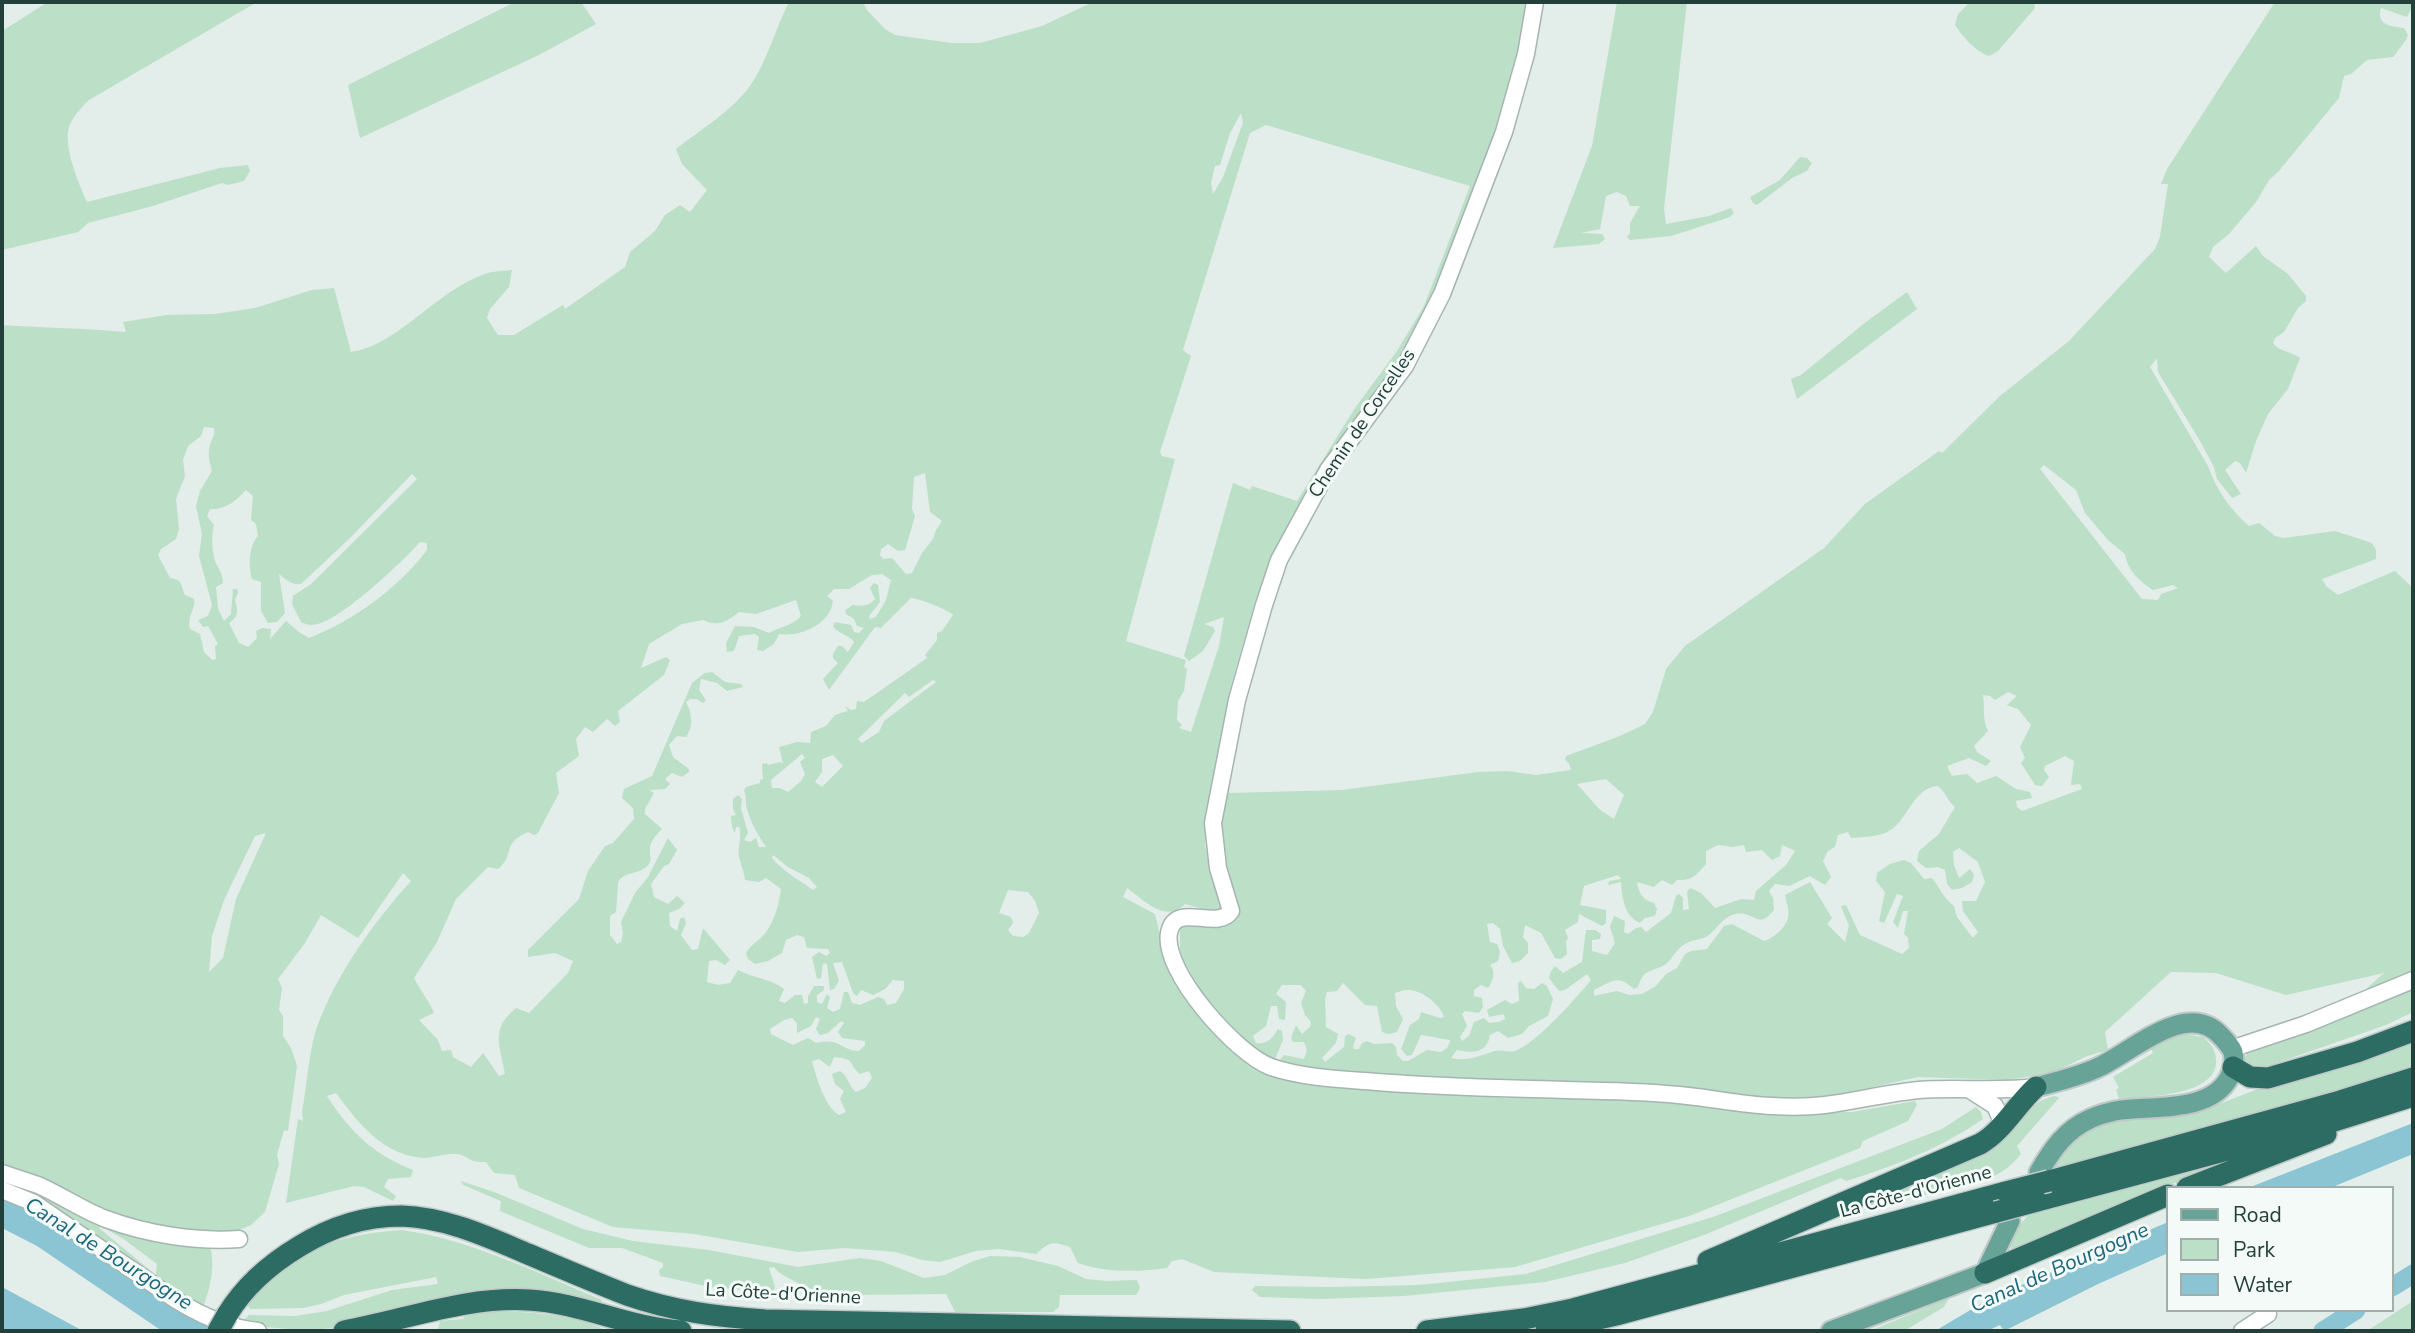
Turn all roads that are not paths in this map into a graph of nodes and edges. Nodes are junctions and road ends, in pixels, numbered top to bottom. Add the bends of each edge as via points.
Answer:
1 (1535, 2) edge
2 (2413, 980) edge
3 (2413, 1031) edge
4 (2232, 1058) junction
5 (2413, 1078) edge
6 (2036, 1087) junction
7 (1968, 1089) junction
8 (2413, 1097) edge
9 (2003, 1124) junction
10 (2, 1173) edge
11 (2044, 1177) junction
12 (2192, 1186) edge
13 (2, 1190) edge
14 (2166, 1196) edge
15 (2003, 1217) junction
16 (239, 1239) dead end
17 (298, 1247) junction
18 (1985, 1273) junction
19 (1619, 1297) junction
20 (2268, 1314) dead end
21 (222, 1323) edge
22 (258, 1331) edge
23 (344, 1331) edge
24 (681, 1331) edge
25 (782, 1331) edge
26 (1290, 1331) edge
27 (1427, 1331) edge
28 (1546, 1331) edge
29 (1831, 1331) edge
30 (2242, 1331) edge

1 - 7 street, Chemin de Corcelles via 1504,132 1442,294 1405,366 1328,470 1279,560 1237,700 1213,823 1218,868 1231,911 1220,919 1184,917 1172,923 1169,943 1176,963 1211,1019 1242,1049 1268,1066 1294,1074 1494,1089 1641,1091 1774,1106 1823,1105 1915,1090
2 - 4 street
3 - 4 highway via 2268,1078 2250,1077
4 - 6 main road via 2210,1026 2182,1023 2099,1068
4 - 11 main road via 2222,1087 2203,1099 2114,1111 2080,1124 2064,1136
5 - 11 highway, La Côte-d'Orienne
6 - 7 street
6 - 9 highway
7 - 9 street via 1995,1106
8 - 12 highway
8 - 15 highway, La Côte-d'Orienne, bridge via 2037,1201
9 - 19 highway via 1980,1144
10 - 16 street via 135,1228 174,1236
11 - 19 highway, La Côte-d'Orienne, bridge via 2006,1192
13 - 22 street via 34,1203 201,1315
14 - 18 highway
15 - 18 main road
15 - 28 highway, La Côte-d'Orienne
17 - 21 highway, La Côte-d'Orienne via 259,1275
17 - 25 highway, La Côte-d'Orienne via 358,1229 428,1229 476,1243 656,1315 693,1324
17 - 26 highway, La Côte-d'Orienne via 335,1227 402,1216 463,1228 627,1295 700,1314 765,1320
18 - 29 main road
19 - 27 highway, La Côte-d'Orienne via 1524,1319
20 - 30 street
23 - 24 highway via 457,1305 512,1300 559,1304 641,1327

